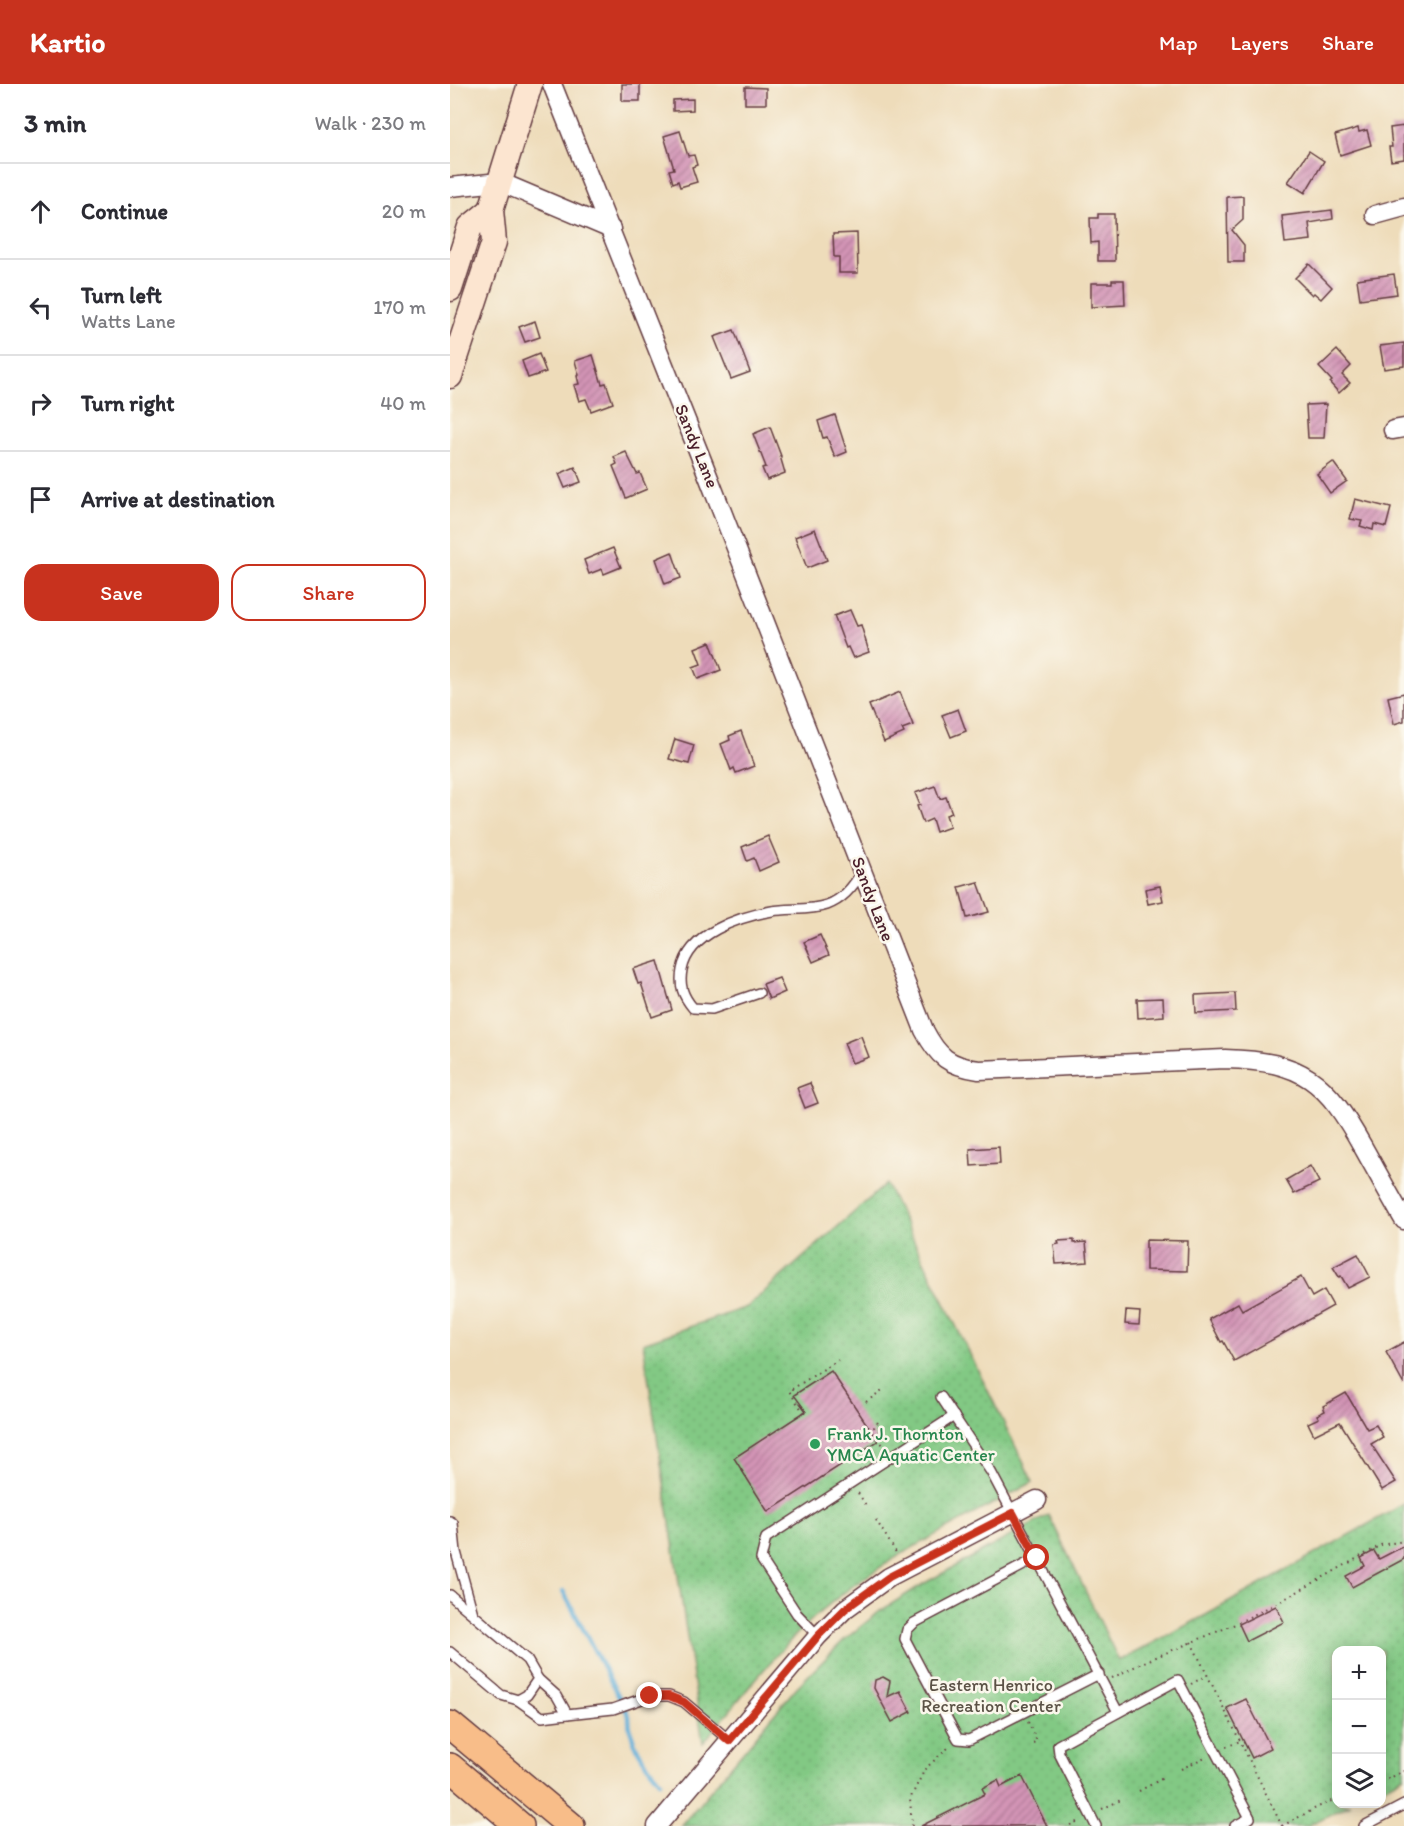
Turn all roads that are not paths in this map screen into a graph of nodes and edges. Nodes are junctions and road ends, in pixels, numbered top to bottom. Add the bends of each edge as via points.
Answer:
1 (530, 84) edge
2 (552, 84) edge
3 (500, 182) junction
4 (450, 187) edge
5 (1404, 207) edge
6 (491, 210) junction
7 (1375, 215) dead end
8 (611, 229) junction
9 (450, 289) edge
10 (450, 376) edge
11 (862, 871) junction
12 (759, 993) dead end
13 (1404, 1220) edge
14 (941, 1397) dead end
15 (954, 1416) junction
16 (1037, 1500) dead end
17 (1013, 1513) junction
18 (450, 1521) edge
19 (453, 1556) edge
20 (1037, 1558) junction
21 (450, 1595) edge
22 (473, 1614) junction
23 (818, 1636) junction
24 (450, 1652) edge
25 (1099, 1674) junction
26 (538, 1679) junction
27 (518, 1700) junction
28 (1118, 1712) junction
29 (567, 1714) junction
30 (450, 1725) edge
31 (729, 1741) junction
32 (450, 1767) edge
33 (1404, 1805) edge
34 (520, 1826) edge
35 (572, 1826) edge
36 (657, 1826) edge
37 (1096, 1826) edge
38 (1235, 1826) edge
39 (1364, 1826) edge

1 - 3 main road
2 - 8 street, Sandy Lane
3 - 4 street
3 - 6 main road
3 - 8 street
5 - 7 street
6 - 9 main road via 470,227
6 - 10 main road via 494,242
8 - 11 street, Sandy Lane
11 - 12 lane via 852,889 827,904 773,911 707,935 684,962 683,996 693,1008 712,1009
11 - 13 street, Sandy Lane via 924,1030 937,1053 951,1063 979,1070 1225,1059 1281,1065 1315,1082 1334,1100
14 - 15 lane
15 - 17 lane
15 - 23 lane via 766,1538 761,1559 797,1614
16 - 17 street
17 - 20 lane
17 - 23 street via 889,1577 845,1609
18 - 19 lane
19 - 22 lane
20 - 25 lane
20 - 25 lane via 907,1630 905,1639 948,1724 958,1739 969,1740
21 - 22 lane
22 - 26 lane via 527,1660
23 - 31 street
24 - 27 lane via 501,1695
25 - 28 lane
26 - 27 lane via 527,1695
26 - 29 lane via 557,1696
27 - 29 lane via 542,1717
28 - 37 lane via 1058,1745
28 - 38 lane via 1178,1680 1250,1818
29 - 31 lane via 613,1709 650,1696 669,1696 684,1702
30 - 35 main road
31 - 36 street
32 - 34 main road
33 - 39 lane

